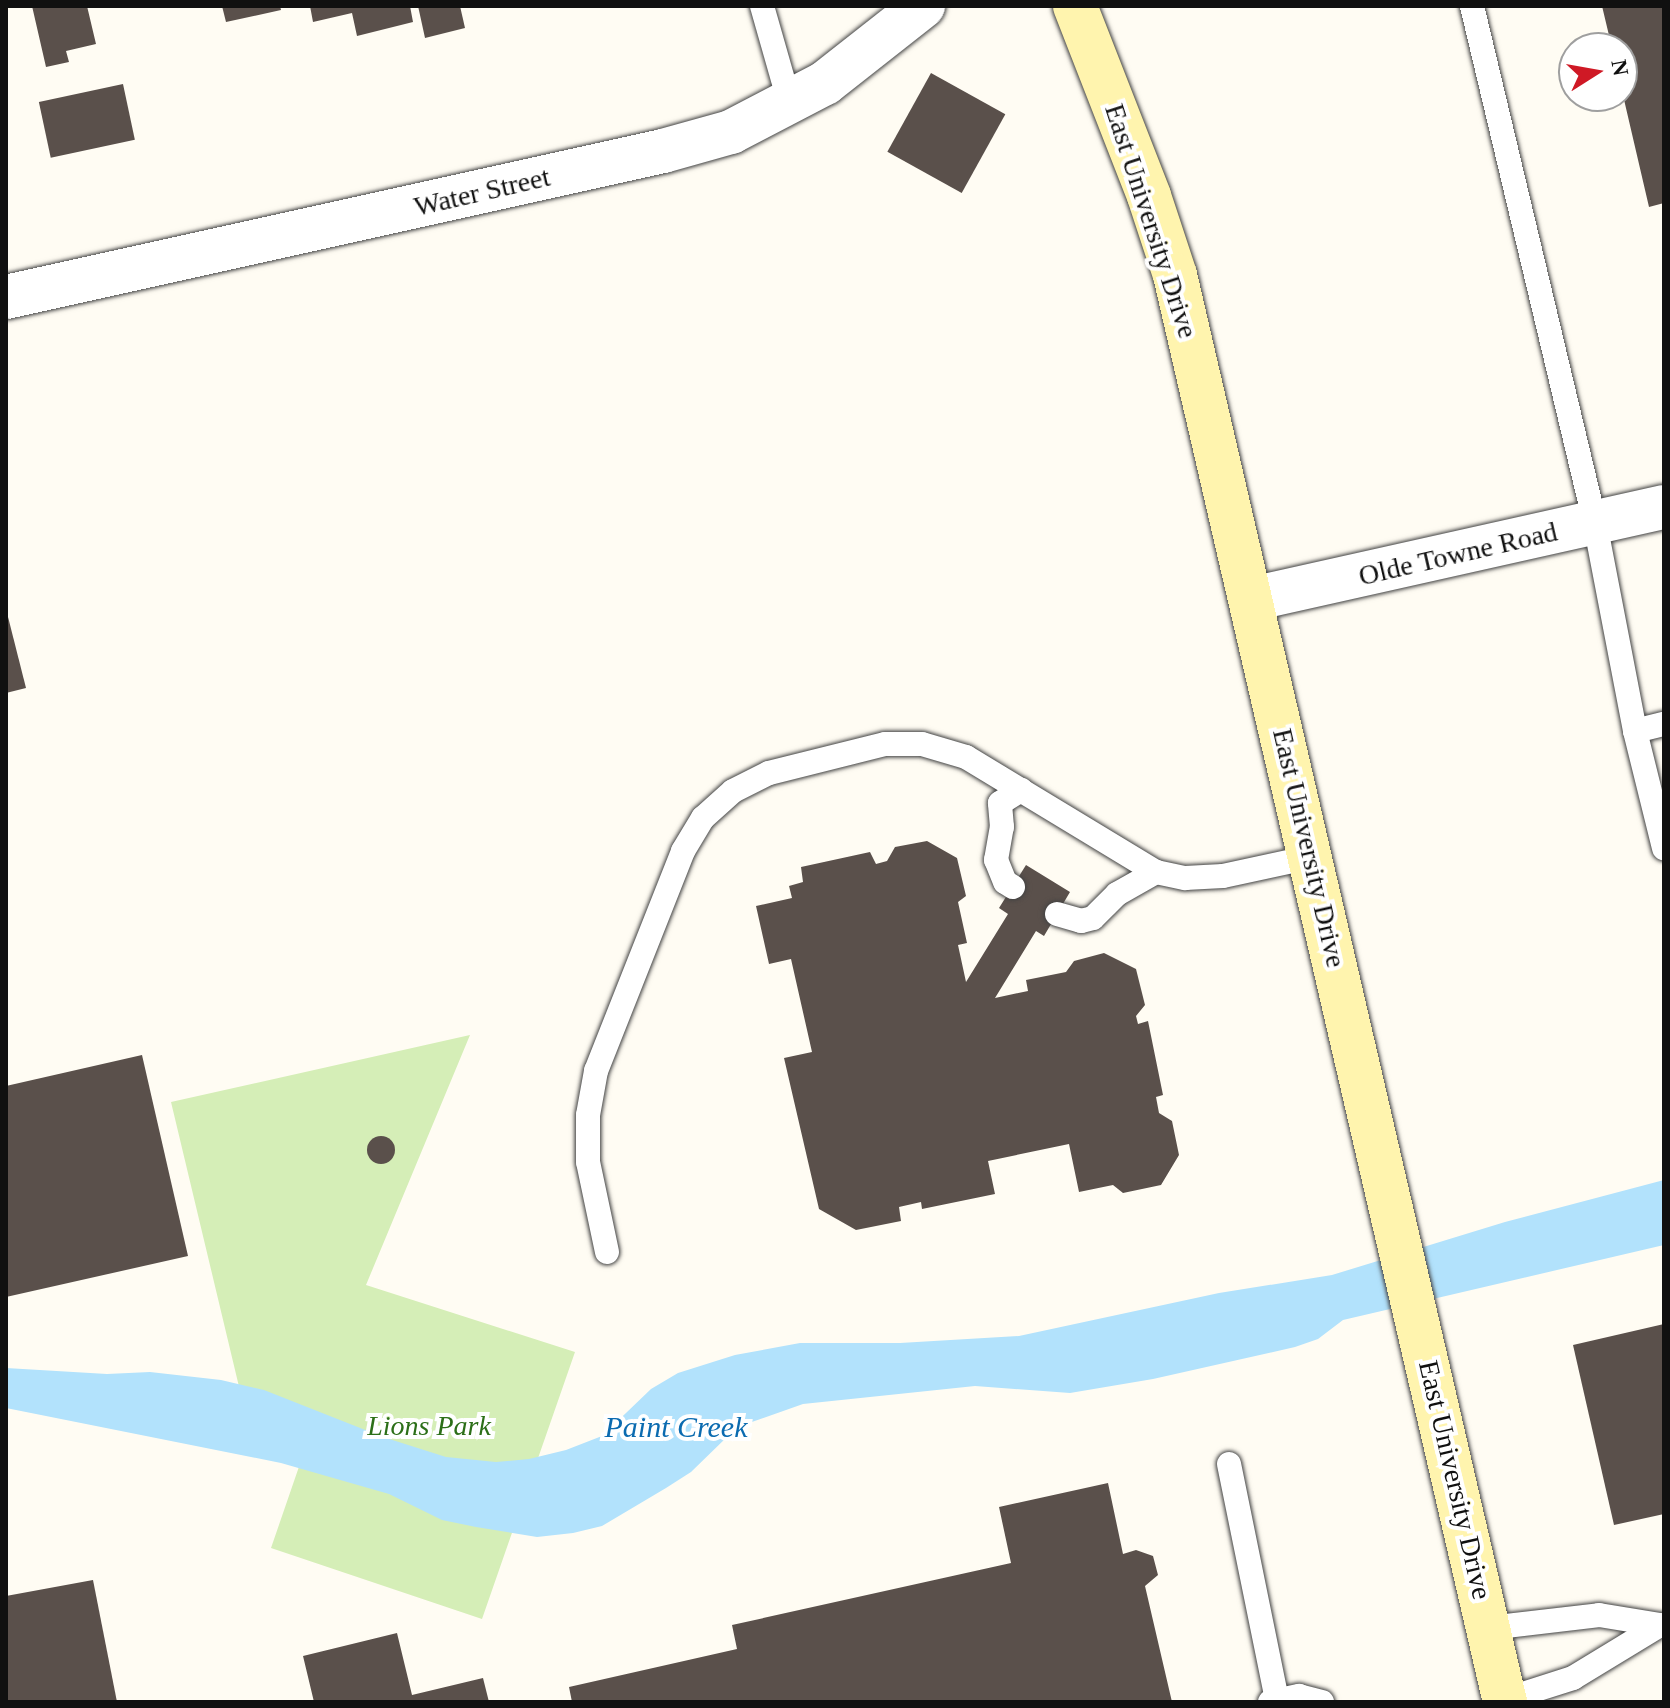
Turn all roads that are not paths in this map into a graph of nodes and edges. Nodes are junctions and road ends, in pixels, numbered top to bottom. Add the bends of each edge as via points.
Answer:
1 (762, 6) edge
2 (923, 6) edge
3 (1075, 6) edge
4 (1472, 6) edge
5 (790, 104) junction
6 (7, 294) edge
7 (1664, 507) edge
8 (1595, 523) junction
9 (1252, 599) junction
10 (1664, 724) edge
11 (1635, 731) junction
12 (1021, 790) junction
13 (1664, 848) edge
14 (1311, 857) junction
15 (1156, 872) junction
16 (1013, 887) dead end
17 (1057, 914) dead end
18 (607, 1252) dead end
19 (1229, 1464) dead end
20 (1662, 1625) edge
21 (1489, 1628) junction
22 (1274, 1700) edge
23 (1504, 1701) edge
24 (1322, 1702) edge

1 - 5 lane
2 - 5 street, Water Street
3 - 9 street, East University Drive via 1175,275
4 - 8 lane
5 - 6 street, Water Street via 731,132 663,151
7 - 8 street, Olde Towne Road
8 - 9 street, Olde Towne Road
8 - 11 lane
9 - 14 street, East University Drive
10 - 11 lane
11 - 13 lane
12 - 15 lane
12 - 16 lane via 1000,803 996,860 1005,882
12 - 18 lane via 966,757 922,744 885,744 769,773 733,791 703,818 683,851 596,1071 588,1115 588,1162
14 - 15 lane via 1223,876 1185,878
14 - 21 street, East University Drive
15 - 17 lane via 1117,894 1093,918 1081,921
19 - 22 lane
20 - 21 lane via 1599,1615
20 - 23 lane via 1573,1678
21 - 23 street, East University Drive
22 - 24 lane via 1299,1696

